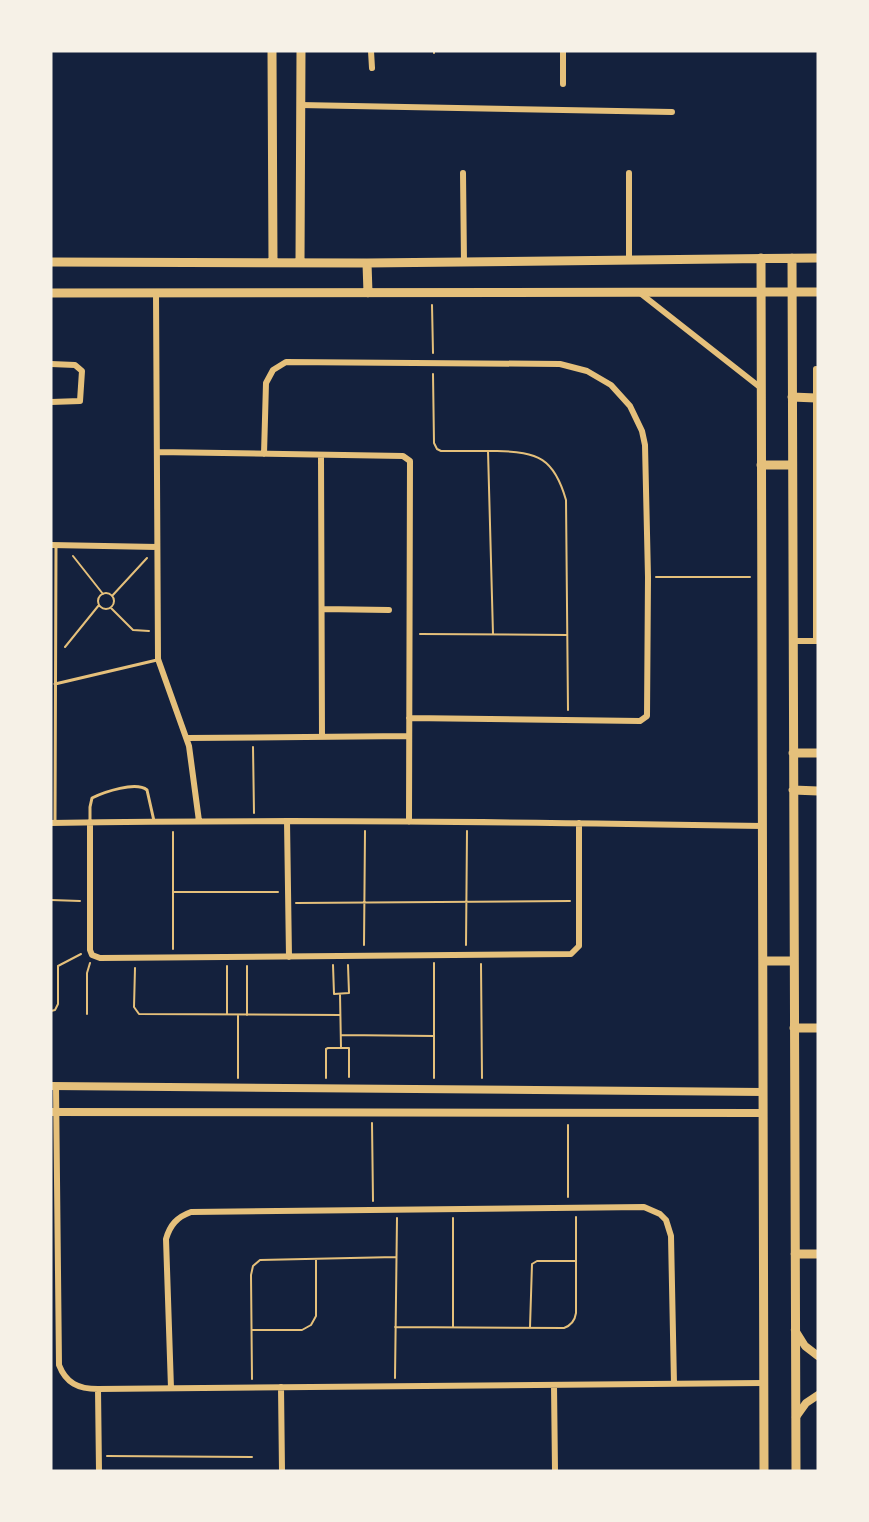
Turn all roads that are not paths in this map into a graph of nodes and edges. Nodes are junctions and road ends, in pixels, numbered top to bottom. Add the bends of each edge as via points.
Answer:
1 (272, 51) edge
2 (301, 51) edge
3 (371, 51) edge
4 (563, 51) edge
5 (372, 68) dead end
6 (563, 84) dead end
7 (300, 105) junction
8 (672, 112) dead end
9 (463, 173) dead end
10 (629, 173) dead end
11 (761, 258) junction
12 (792, 258) junction
13 (818, 258) edge
14 (629, 261) junction
15 (51, 262) edge
16 (273, 262) junction
17 (300, 262) junction
18 (465, 262) junction
19 (367, 263) junction
20 (792, 292) junction
21 (818, 292) edge
22 (51, 293) edge
23 (156, 293) junction
24 (368, 293) junction
25 (639, 293) junction
26 (761, 293) junction
27 (51, 364) edge
28 (816, 369) dead end
29 (761, 388) junction
30 (792, 397) junction
31 (816, 398) junction
32 (51, 402) edge
33 (156, 452) junction
34 (264, 454) junction
35 (321, 455) junction
36 (761, 465) junction
37 (792, 465) junction
38 (54, 545) edge
39 (157, 547) junction
40 (322, 609) junction
41 (389, 610) dead end
42 (53, 637) edge
43 (793, 641) junction
44 (817, 641) edge
45 (158, 659) junction
46 (55, 684) junction
47 (409, 718) junction
48 (408, 736) junction
49 (322, 737) junction
50 (187, 738) junction
51 (793, 753) junction
52 (818, 753) edge
53 (793, 790) junction
54 (818, 791) edge
55 (154, 821) junction
56 (199, 821) junction
57 (286, 821) junction
58 (90, 822) junction
59 (409, 822) junction
60 (53, 823) edge
61 (579, 823) junction
62 (763, 826) junction
63 (288, 957) junction
64 (763, 961) junction
65 (794, 961) junction
66 (794, 1028) junction
67 (818, 1028) edge
68 (53, 1086) edge
69 (763, 1092) junction
70 (54, 1112) edge
71 (763, 1113) junction
72 (54, 1247) edge
73 (795, 1254) junction
74 (818, 1254) edge
75 (795, 1330) junction
76 (818, 1356) edge
77 (764, 1383) junction
78 (674, 1384) junction
79 (554, 1385) junction
80 (281, 1388) junction
81 (98, 1389) junction
82 (171, 1389) junction
83 (818, 1395) edge
84 (796, 1417) junction
85 (99, 1471) edge
86 (282, 1471) edge
87 (555, 1471) edge
88 (764, 1471) edge
89 (796, 1471) edge

1 - 16 main road
2 - 7 main road
3 - 5 street
4 - 6 street
7 - 8 street
7 - 17 main road
9 - 18 street
10 - 14 street
11 - 12 main road
11 - 14 main road
11 - 26 main road
12 - 13 main road
12 - 20 main road
14 - 18 main road
15 - 16 main road
16 - 17 main road
17 - 19 main road
18 - 19 main road
19 - 24 main road
20 - 21 main road
20 - 26 main road
20 - 30 main road
22 - 23 main road
23 - 24 main road
23 - 33 street
24 - 25 main road
25 - 26 main road
25 - 29 street
26 - 29 main road
27 - 32 street via 75,364 82,371 80,401
28 - 31 street
29 - 36 main road
30 - 31 main road
30 - 37 main road
31 - 44 street
33 - 34 street
33 - 39 street
34 - 35 street
34 - 47 street via 266,383 273,370 286,362 560,364 587,370 606,381 637,418 645,445 647,716 640,721
35 - 40 street
35 - 47 street via 403,456 410,461
36 - 37 main road
36 - 62 main road
37 - 43 main road
38 - 39 street
38 - 42 lane
39 - 45 street
40 - 41 street
40 - 49 street
42 - 46 lane
43 - 44 street
43 - 51 main road
45 - 46 lane
45 - 50 street
46 - 60 lane
47 - 48 street
48 - 49 street
48 - 59 street
49 - 50 street
50 - 56 street
51 - 52 main road
51 - 53 main road
53 - 54 main road
53 - 65 main road
55 - 56 street
55 - 58 street
55 - 58 lane via 147,790 134,785 92,798
56 - 57 street
57 - 59 street
57 - 63 street
58 - 60 street
58 - 63 street via 90,950 95,957
59 - 61 street
61 - 62 street
61 - 63 street via 579,946 575,953
62 - 64 main road
64 - 65 main road
64 - 69 main road
65 - 66 main road
66 - 67 main road
66 - 73 main road
68 - 69 street
68 - 70 street
69 - 71 main road
70 - 71 street
70 - 72 street
71 - 77 main road
72 - 81 street via 58,1365 79,1388
73 - 74 main road
73 - 75 main road
75 - 76 street via 805,1346
75 - 84 main road
77 - 78 street
77 - 88 main road
78 - 79 street
78 - 82 street via 672,1236 666,1220 644,1207 190,1212 174,1222 166,1239
79 - 80 street
79 - 87 street
80 - 82 street
80 - 86 street
81 - 82 street
81 - 85 street
83 - 84 street
84 - 89 main road

